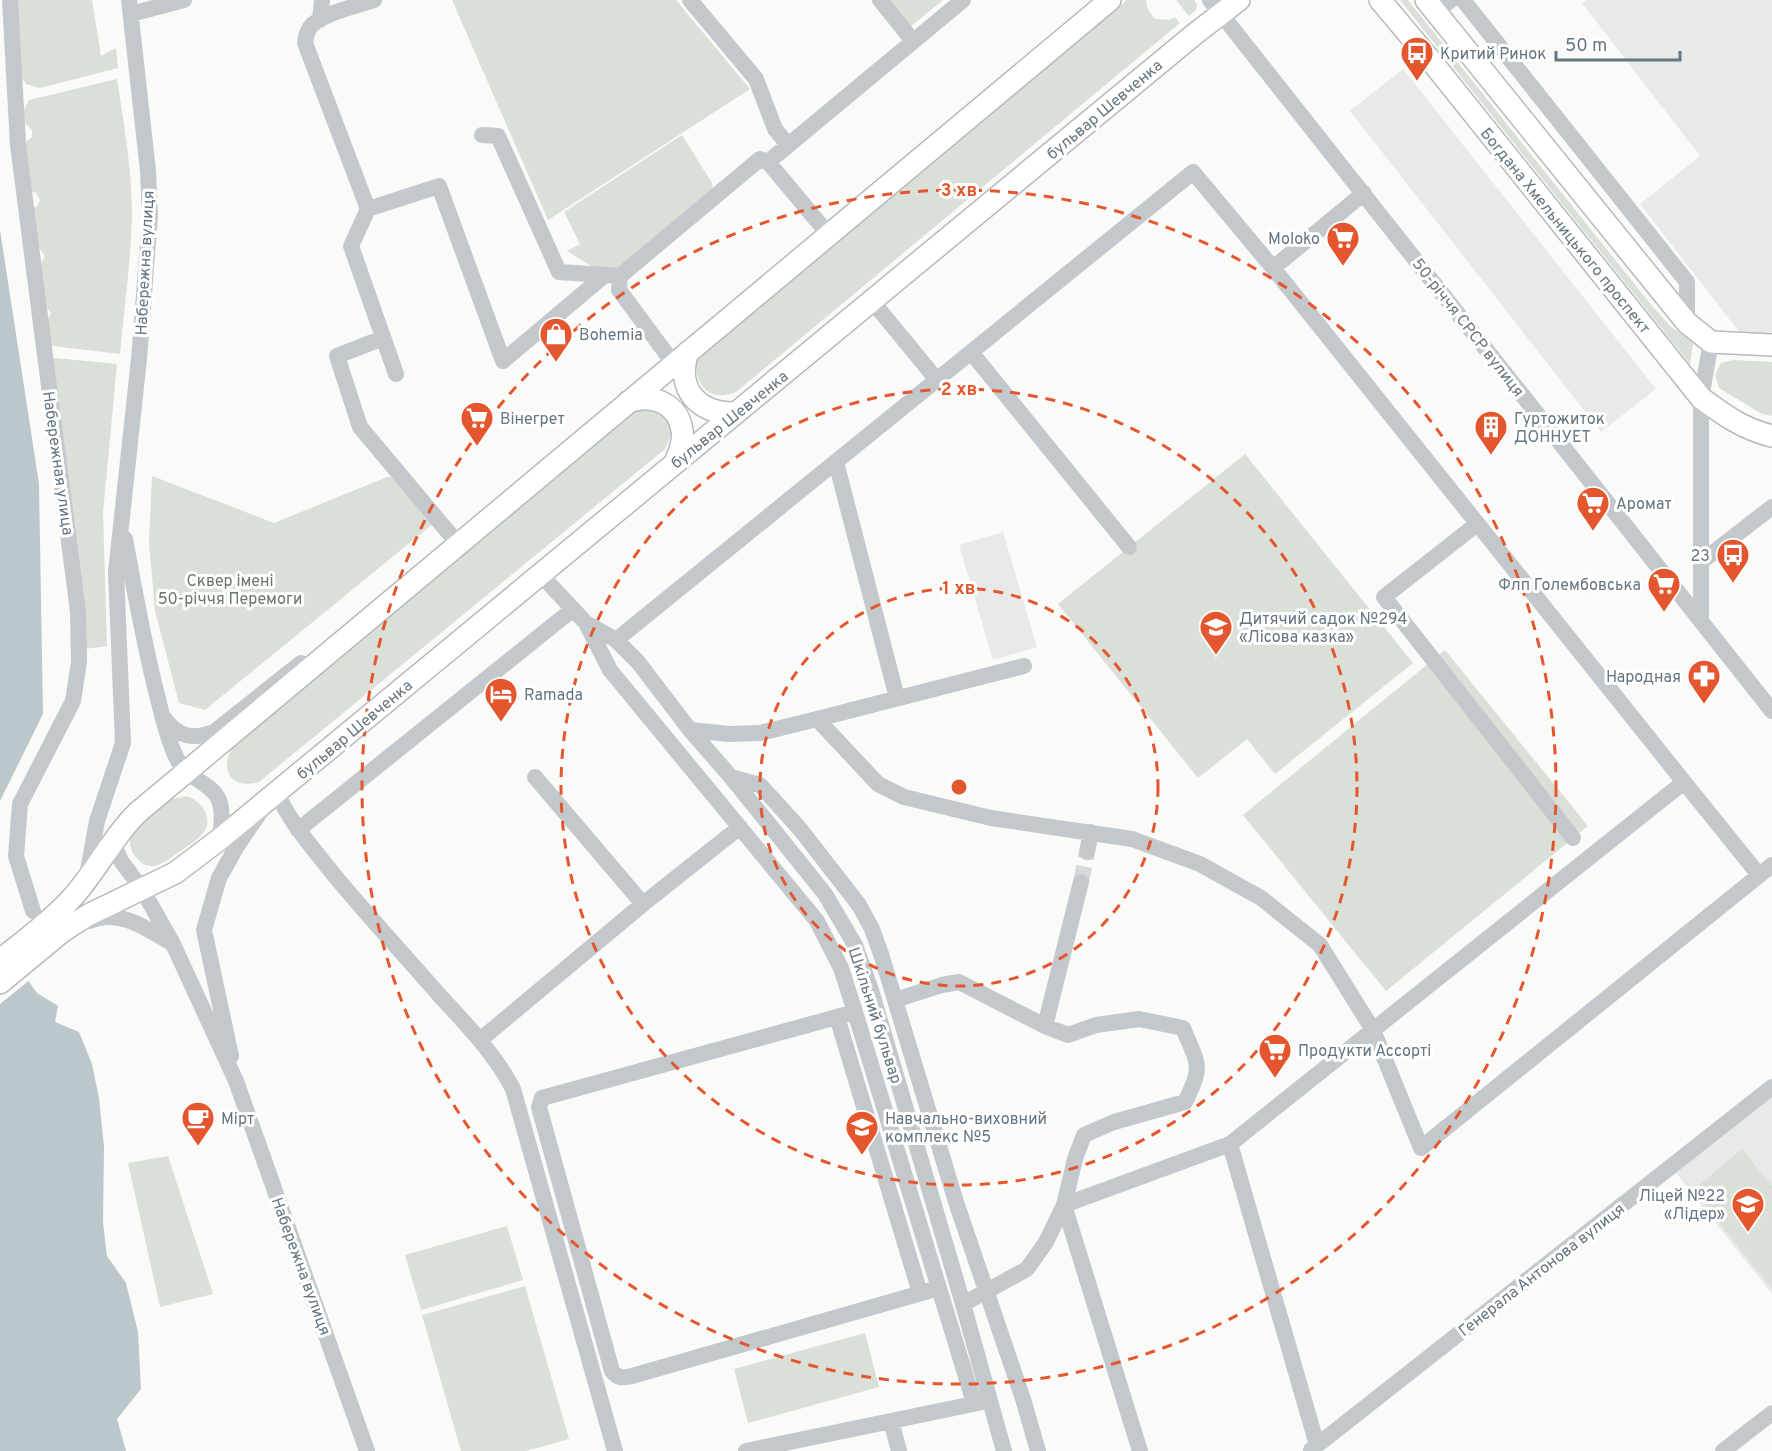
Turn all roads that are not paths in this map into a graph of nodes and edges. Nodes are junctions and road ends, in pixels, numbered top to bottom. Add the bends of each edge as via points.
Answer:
1 (10, 0) edge
2 (184, 0) edge
3 (322, 0) edge
4 (374, 0) edge
5 (690, 0) edge
6 (880, 0) edge
7 (963, 0) edge
8 (1110, 0) edge
9 (1239, 0) edge
10 (1247, 0) edge
11 (1380, 0) edge
12 (1463, 0) edge
13 (1438, 4) edge
14 (130, 7) edge
15 (1216, 7) edge
16 (320, 20) junction
17 (913, 41) junction
18 (482, 135) dead end
19 (788, 145) junction
20 (768, 162) junction
21 (1364, 193) junction
22 (368, 209) junction
23 (829, 235) junction
24 (1273, 268) junction
25 (612, 275) junction
26 (872, 301) junction
27 (1688, 323) junction
28 (383, 338) junction
29 (1711, 342) junction
30 (1772, 345) edge
31 (971, 352) junction
32 (681, 358) junction
33 (396, 374) dead end
34 (937, 380) junction
35 (1701, 398) junction
36 (628, 402) junction
37 (736, 413) junction
38 (1772, 436) edge
39 (836, 462) junction
40 (675, 463) junction
41 (1772, 507) edge
42 (1477, 524) junction
43 (122, 526) junction
44 (459, 545) junction
45 (1129, 547) dead end
46 (1701, 562) junction
47 (540, 574) junction
48 (572, 610) junction
49 (1701, 621) junction
50 (586, 623) junction
51 (365, 624) junction
52 (616, 640) junction
53 (1024, 666) dead end
54 (897, 699) junction
55 (1772, 711) edge
56 (162, 715) junction
57 (817, 719) junction
58 (690, 730) junction
59 (186, 772) junction
60 (535, 777) dead end
61 (731, 777) junction
62 (1684, 782) junction
63 (273, 796) junction
64 (740, 827) junction
65 (121, 828) junction
66 (298, 830) junction
67 (1090, 832) junction
68 (1574, 838) dead end
69 (220, 839) junction
70 (1087, 852) tunnel mouth
71 (1766, 870) edge
72 (87, 878) junction
73 (1081, 882) tunnel mouth
74 (142, 889) junction
75 (642, 904) junction
76 (50, 920) junction
77 (173, 944) junction
78 (0, 960) edge
79 (0, 983) edge
80 (895, 1000) junction
81 (855, 1012) junction
82 (837, 1017) junction
83 (1045, 1026) junction
84 (1373, 1030) junction
85 (480, 1040) junction
86 (236, 1080) junction
87 (1772, 1087) edge
88 (1230, 1144) junction
89 (1064, 1205) junction
90 (939, 1288) junction
91 (986, 1292) junction
92 (920, 1293) junction
93 (963, 1304) junction
94 (982, 1402) junction
95 (1772, 1413) edge
96 (891, 1421) junction
97 (1314, 1448) edge
98 (367, 1451) edge
99 (615, 1451) edge
100 (746, 1451) edge
101 (899, 1451) edge
102 (1004, 1451) edge
103 (1038, 1451) edge
104 (1140, 1451) edge
105 (1723, 1451) edge

1 - 76 street, Набережная улица via 18,145 78,612 79,662 73,701 20,804 16,856
2 - 14 street
3 - 16 street
4 - 16 street
5 - 19 street via 756,79 775,129
6 - 17 street
7 - 17 street
8 - 23 main road, бульвар Шевченка
9 - 15 main road, бульвар Шевченка
10 - 15 main road
11 - 35 main road, Богдана Хмельницького проспект
12 - 27 street via 1687,282
13 - 27 main road
14 - 43 street, Набережна вулиця via 150,216
15 - 21 street, 50-річчя СРСР вулиця
15 - 26 main road, бульвар Шевченка
16 - 22 street via 311,26 305,43
17 - 19 street
18 - 25 street via 498,136 559,272
19 - 20 street
20 - 23 street
20 - 25 street via 760,159
21 - 24 street
21 - 49 street, 50-річчя СРСР вулиця
22 - 25 street via 439,186 503,361
22 - 28 street via 351,246
23 - 32 main road, бульвар Шевченка
24 - 31 street via 1193,172
24 - 42 street
25 - 32 street via 619,290
26 - 34 street
26 - 37 main road, бульвар Шевченка
27 - 29 main road
28 - 33 street
28 - 44 street via 337,356 360,427
29 - 30 main road
29 - 35 street
31 - 34 street
31 - 45 street
32 - 36 main road, бульвар Шевченка
32 - 37 main road via 693,397 709,410
34 - 39 street
35 - 38 main road, Богдана Хмельницького проспект via 1737,423
35 - 46 street
36 - 40 main road via 656,400 674,412 682,430
36 - 44 main road, бульвар Шевченка
37 - 40 main road, бульвар Шевченка
39 - 52 street
39 - 54 street
40 - 47 main road, бульвар Шевченка
41 - 46 street
42 - 62 street
42 - 68 street via 1384,597
43 - 56 street, Набережна вулиця
43 - 72 street, Набережна вулиця via 115,590 123,743 97,821
44 - 51 main road, бульвар Шевченка
46 - 49 street
47 - 48 street, Шкільний бульвар
47 - 63 main road, бульвар Шевченка
48 - 50 street, Шкільний бульвар
48 - 66 street
49 - 55 street, 50-річчя СРСР вулиця
50 - 52 street, Шкільний бульвар
50 - 64 street via 610,670
51 - 56 street via 338,633 214,732 189,738 170,726
51 - 59 main road, бульвар Шевченка
52 - 58 street, Шкільний бульвар via 638,662
53 - 54 street
54 - 57 street
56 - 59 street, Набережна вулиця via 176,758
57 - 58 street via 760,733
57 - 67 street via 878,784 904,797 991,818
58 - 61 street, Шкільний бульвар
59 - 65 main road, бульвар Шевченка
59 - 69 street via 211,789 218,799
60 - 75 street
61 - 80 street via 760,785 859,905 878,946
61 - 93 street, Шкільний бульвар via 825,894 855,945
62 - 71 street
62 - 84 street
63 - 66 street
63 - 69 main road, бульвар Шевченка
63 - 86 street, Набережна вулиця via 219,878 204,930
64 - 75 street
64 - 81 street via 817,921 842,968
65 - 72 main road, бульвар Шевченка
65 - 74 street via 116,849
66 - 85 street via 349,894
67 - 70 street
67 - 84 street via 1132,838 1194,861 1261,898 1320,945
69 - 74 main road, бульвар Шевченка via 175,873
71 - 84 street via 1421,1148
72 - 76 main road, бульвар Шевченка
73 - 83 street
74 - 76 main road, бульвар Шевченка via 88,915
74 - 77 street, Набережна вулиця
75 - 85 street
76 - 77 street via 117,917 134,921
76 - 78 main road, бульвар Шевченка
76 - 79 main road, бульвар Шевченка
77 - 86 street, Набережна вулиця
80 - 83 street via 959,982
80 - 91 street
81 - 82 street
81 - 90 street
82 - 92 street
82 - 92 street via 542,1098 539,1107 612,1371 622,1378 632,1376
83 - 89 street via 1068,1035 1096,1025 1139,1019 1183,1028 1198,1066 1185,1102 1084,1134
84 - 88 street
85 - 99 street via 504,1070 513,1089
86 - 98 street, Набережна вулиця
87 - 97 street, Генерала Антонова вулиця
88 - 89 street
88 - 97 street
89 - 91 street via 1027,1269
89 - 104 street
90 - 92 street
90 - 94 street
91 - 93 street
91 - 103 street
93 - 94 street, Шкільний бульвар
94 - 96 street
94 - 102 street, Шкільний бульвар
95 - 105 street
96 - 100 street
96 - 101 street

